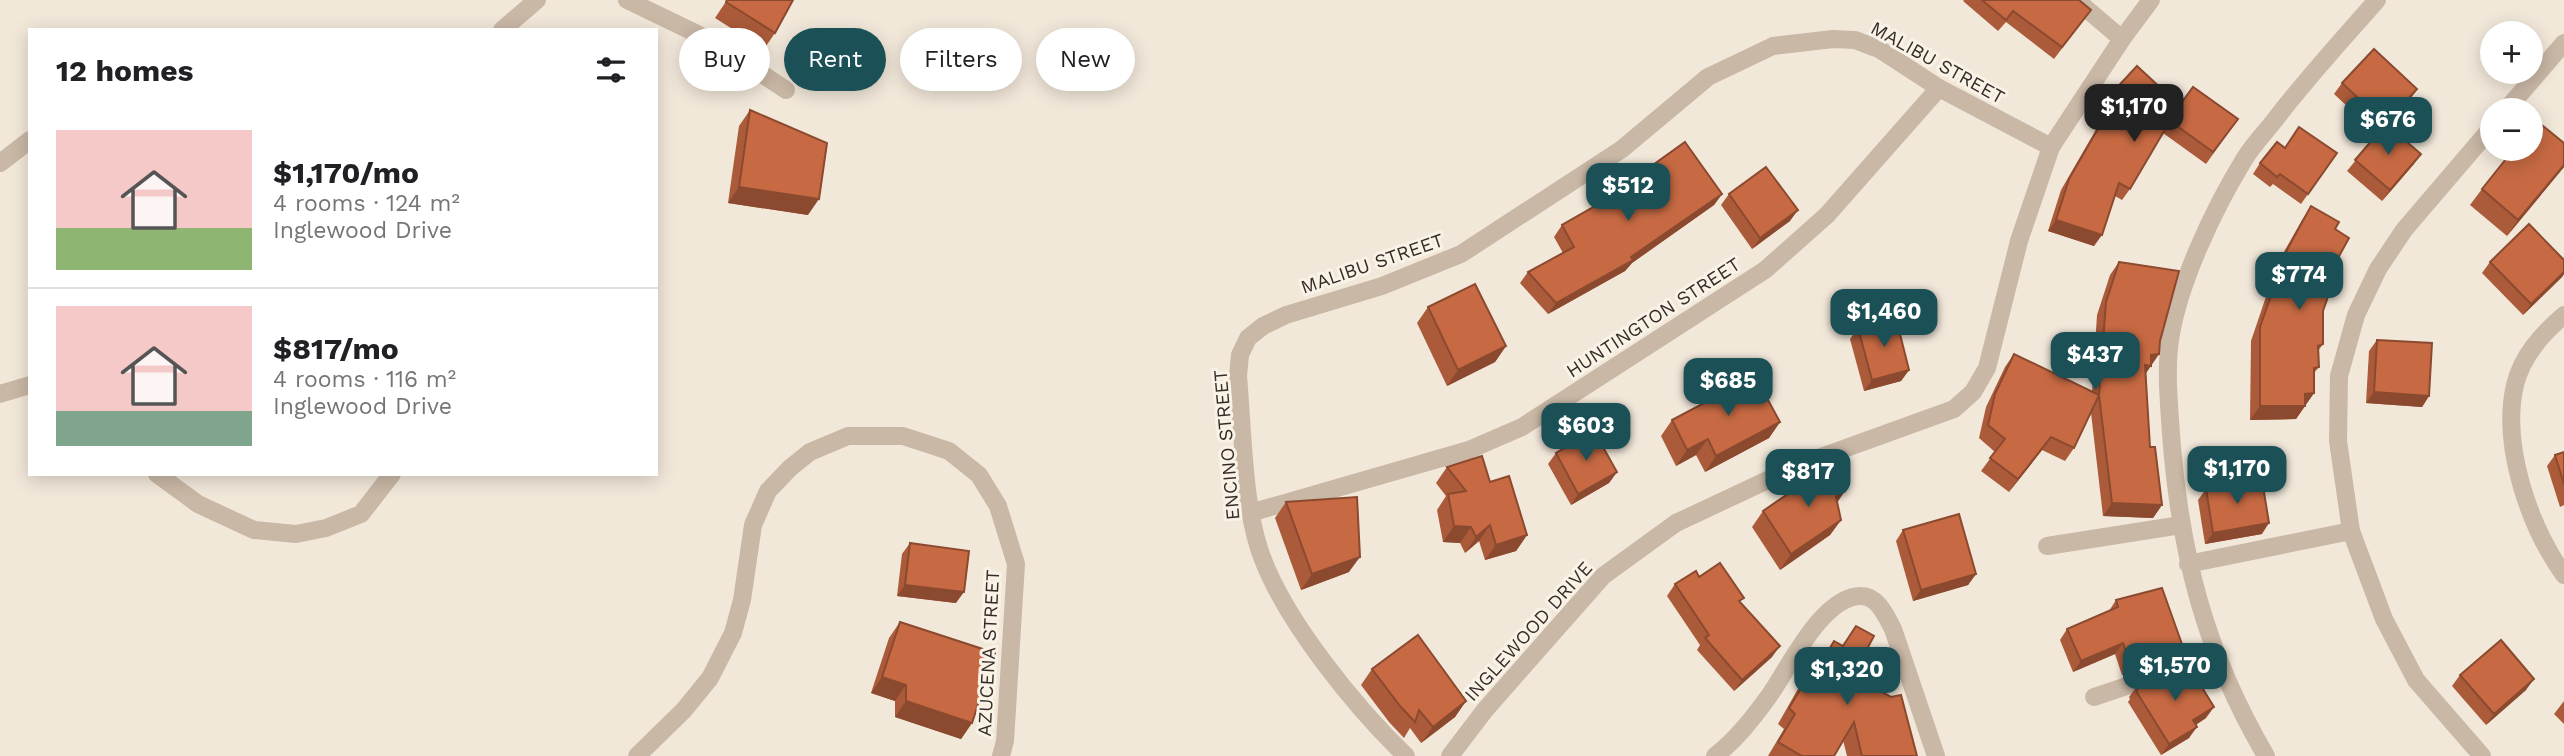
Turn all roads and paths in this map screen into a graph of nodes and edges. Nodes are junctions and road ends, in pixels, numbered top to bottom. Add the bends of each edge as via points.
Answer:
1 (537, 0) edge
2 (626, 0) edge
3 (2076, 0) edge
4 (2151, 0) edge
5 (2377, 0) edge
6 (504, 28) edge
7 (2122, 39) junction
8 (2564, 43) edge
9 (1938, 88) junction
10 (784, 89) edge
11 (2517, 98) edge
12 (28, 141) edge
13 (2480, 141) edge
14 (2051, 147) junction
15 (0, 163) edge
16 (1286, 315) joint
17 (2564, 315) edge
18 (28, 386) edge
19 (0, 394) edge
20 (160, 476) edge
21 (390, 476) edge
22 (1250, 513) junction
23 (2181, 525) junction
24 (2351, 530) junction
25 (2047, 546) dead end
26 (2188, 564) junction
27 (2564, 575) edge
28 (2216, 656) junction
29 (2094, 697) dead end
30 (637, 756) edge
31 (1001, 756) edge
32 (1406, 756) edge
33 (1450, 756) edge
34 (1715, 756) edge
35 (1937, 756) edge
36 (2266, 756) edge
37 (2482, 756) edge

1 - 6 street
2 - 10 street via 714,42
3 - 7 street
4 - 7 street, INGLEWOOD DRIVE
5 - 23 street via 2242,162 2186,284 2171,334 2168,387
7 - 14 street, INGLEWOOD DRIVE
8 - 11 street
9 - 14 street, MALIBU STREET
9 - 16 street, MALIBU STREET via 1878,49 1855,40 1773,46 1708,77 1622,149 1461,254 1382,286
9 - 22 street, HUNTINGTON STREET via 1827,215 1765,270 1522,426 1469,450
12 - 15 street
13 - 24 street via 2404,230 2356,315 2339,376 2338,441
14 - 33 street, INGLEWOOD DRIVE via 2019,241 1987,368 1973,392 1954,409 1802,464 1675,523 1603,576
16 - 22 street, ENCINO STREET via 1248,338 1240,355
17 - 27 street via 2542,334 2527,357 2515,384 2511,421 2520,486
18 - 19 street
20 - 21 street via 198,504 254,530 296,534 361,514
22 - 32 street, ENCINO STREET via 1261,556 1293,619
23 - 25 street
23 - 26 street
24 - 26 street
24 - 37 street via 2385,619 2416,680
26 - 28 street
28 - 29 street
28 - 36 street
30 - 31 street, AZUCENA STREET via 710,678 733,633 753,524 768,491 810,452 848,436 903,436 949,451 979,475 998,506 1016,564
34 - 35 street via 1768,698 1817,623 1839,603 1864,595 1883,611 1893,629

